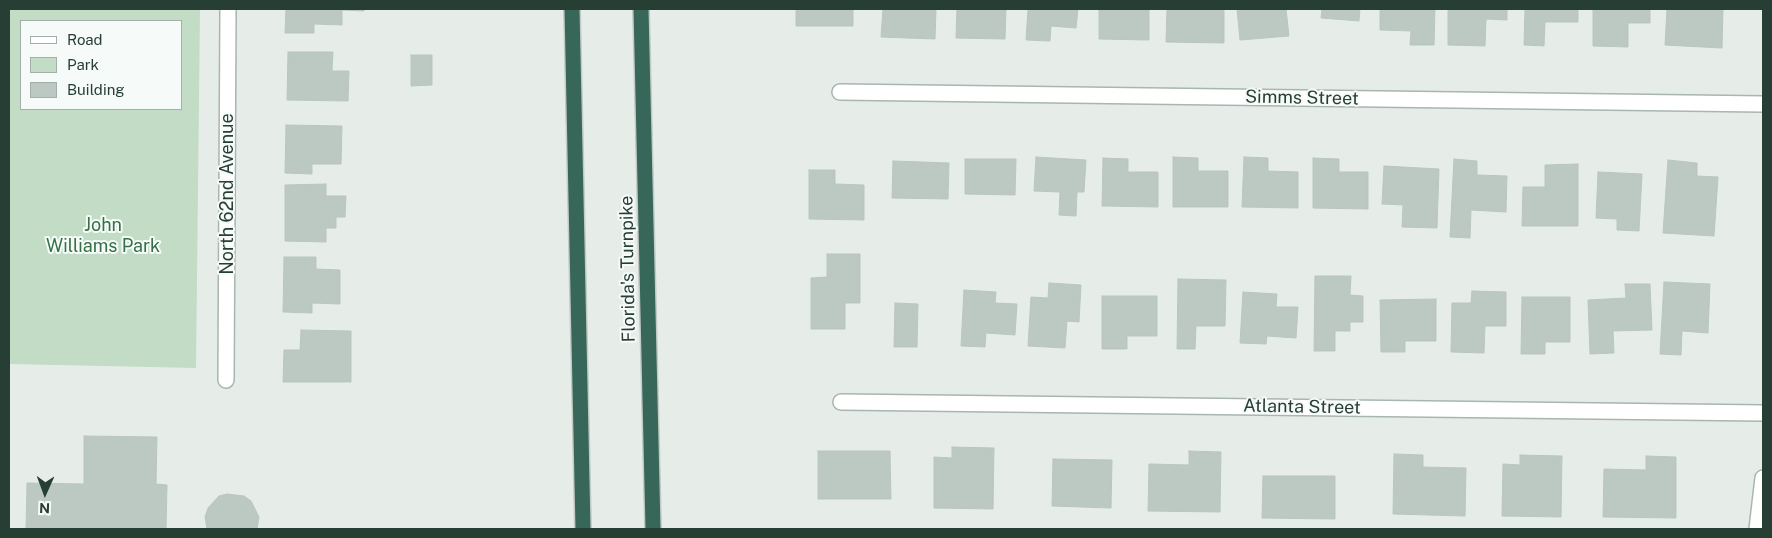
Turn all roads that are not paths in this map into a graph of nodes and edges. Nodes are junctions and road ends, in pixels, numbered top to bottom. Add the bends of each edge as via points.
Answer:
1 (228, 9) edge
2 (572, 9) edge
3 (641, 9) edge
4 (840, 92) dead end
5 (1763, 104) edge
6 (226, 380) dead end
7 (841, 402) dead end
8 (1763, 413) edge
9 (1763, 478) edge
10 (583, 529) edge
11 (653, 529) edge
12 (1757, 529) edge

1 - 6 street, North 62nd Avenue
2 - 10 highway
3 - 11 highway, Florida's Turnpike
4 - 5 street, Simms Street
7 - 8 street, Atlanta Street
9 - 12 street

